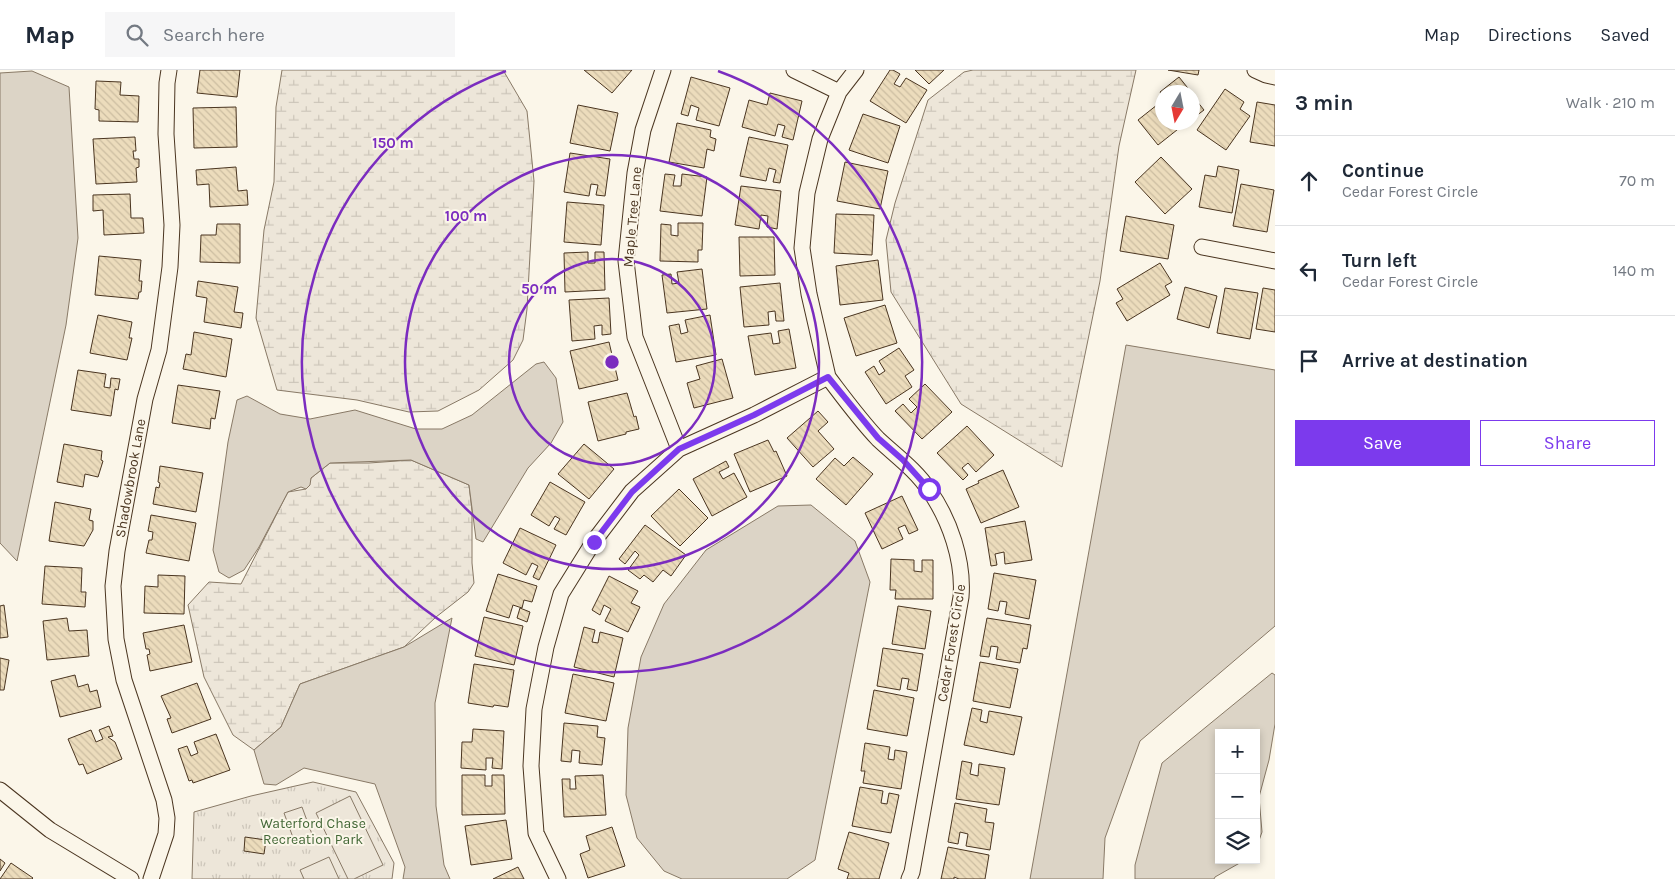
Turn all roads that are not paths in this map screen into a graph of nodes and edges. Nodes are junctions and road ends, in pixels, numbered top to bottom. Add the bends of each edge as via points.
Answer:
1 (168, 70) edge
2 (663, 70) edge
3 (794, 70) edge
4 (856, 70) edge
5 (1256, 70) edge
6 (1275, 77) edge
7 (839, 92) junction
8 (1202, 247) dead end
9 (1275, 261) edge
10 (828, 377) junction
11 (679, 449) junction
12 (0, 790) edge
13 (131, 879) edge
14 (150, 879) edge
15 (558, 879) edge
16 (909, 879) edge

1 - 14 street, Shadowbrook Lane via 166,134 172,225 170,267 160,341 144,399 116,551 113,586 116,639 124,680 167,818 162,849
2 - 11 street, Maple Tree Lane via 643,130 636,164 626,261 636,338
3 - 7 street
4 - 7 street
5 - 6 street
7 - 10 street via 820,139 807,193 802,248
8 - 9 street
10 - 11 street
10 - 16 street, Cedar Forest Circle via 878,438 929,489 947,521 958,556 961,597
11 - 15 street via 632,492 594,542 561,594 546,647 534,709 532,766 536,833
12 - 13 street via 50,830

